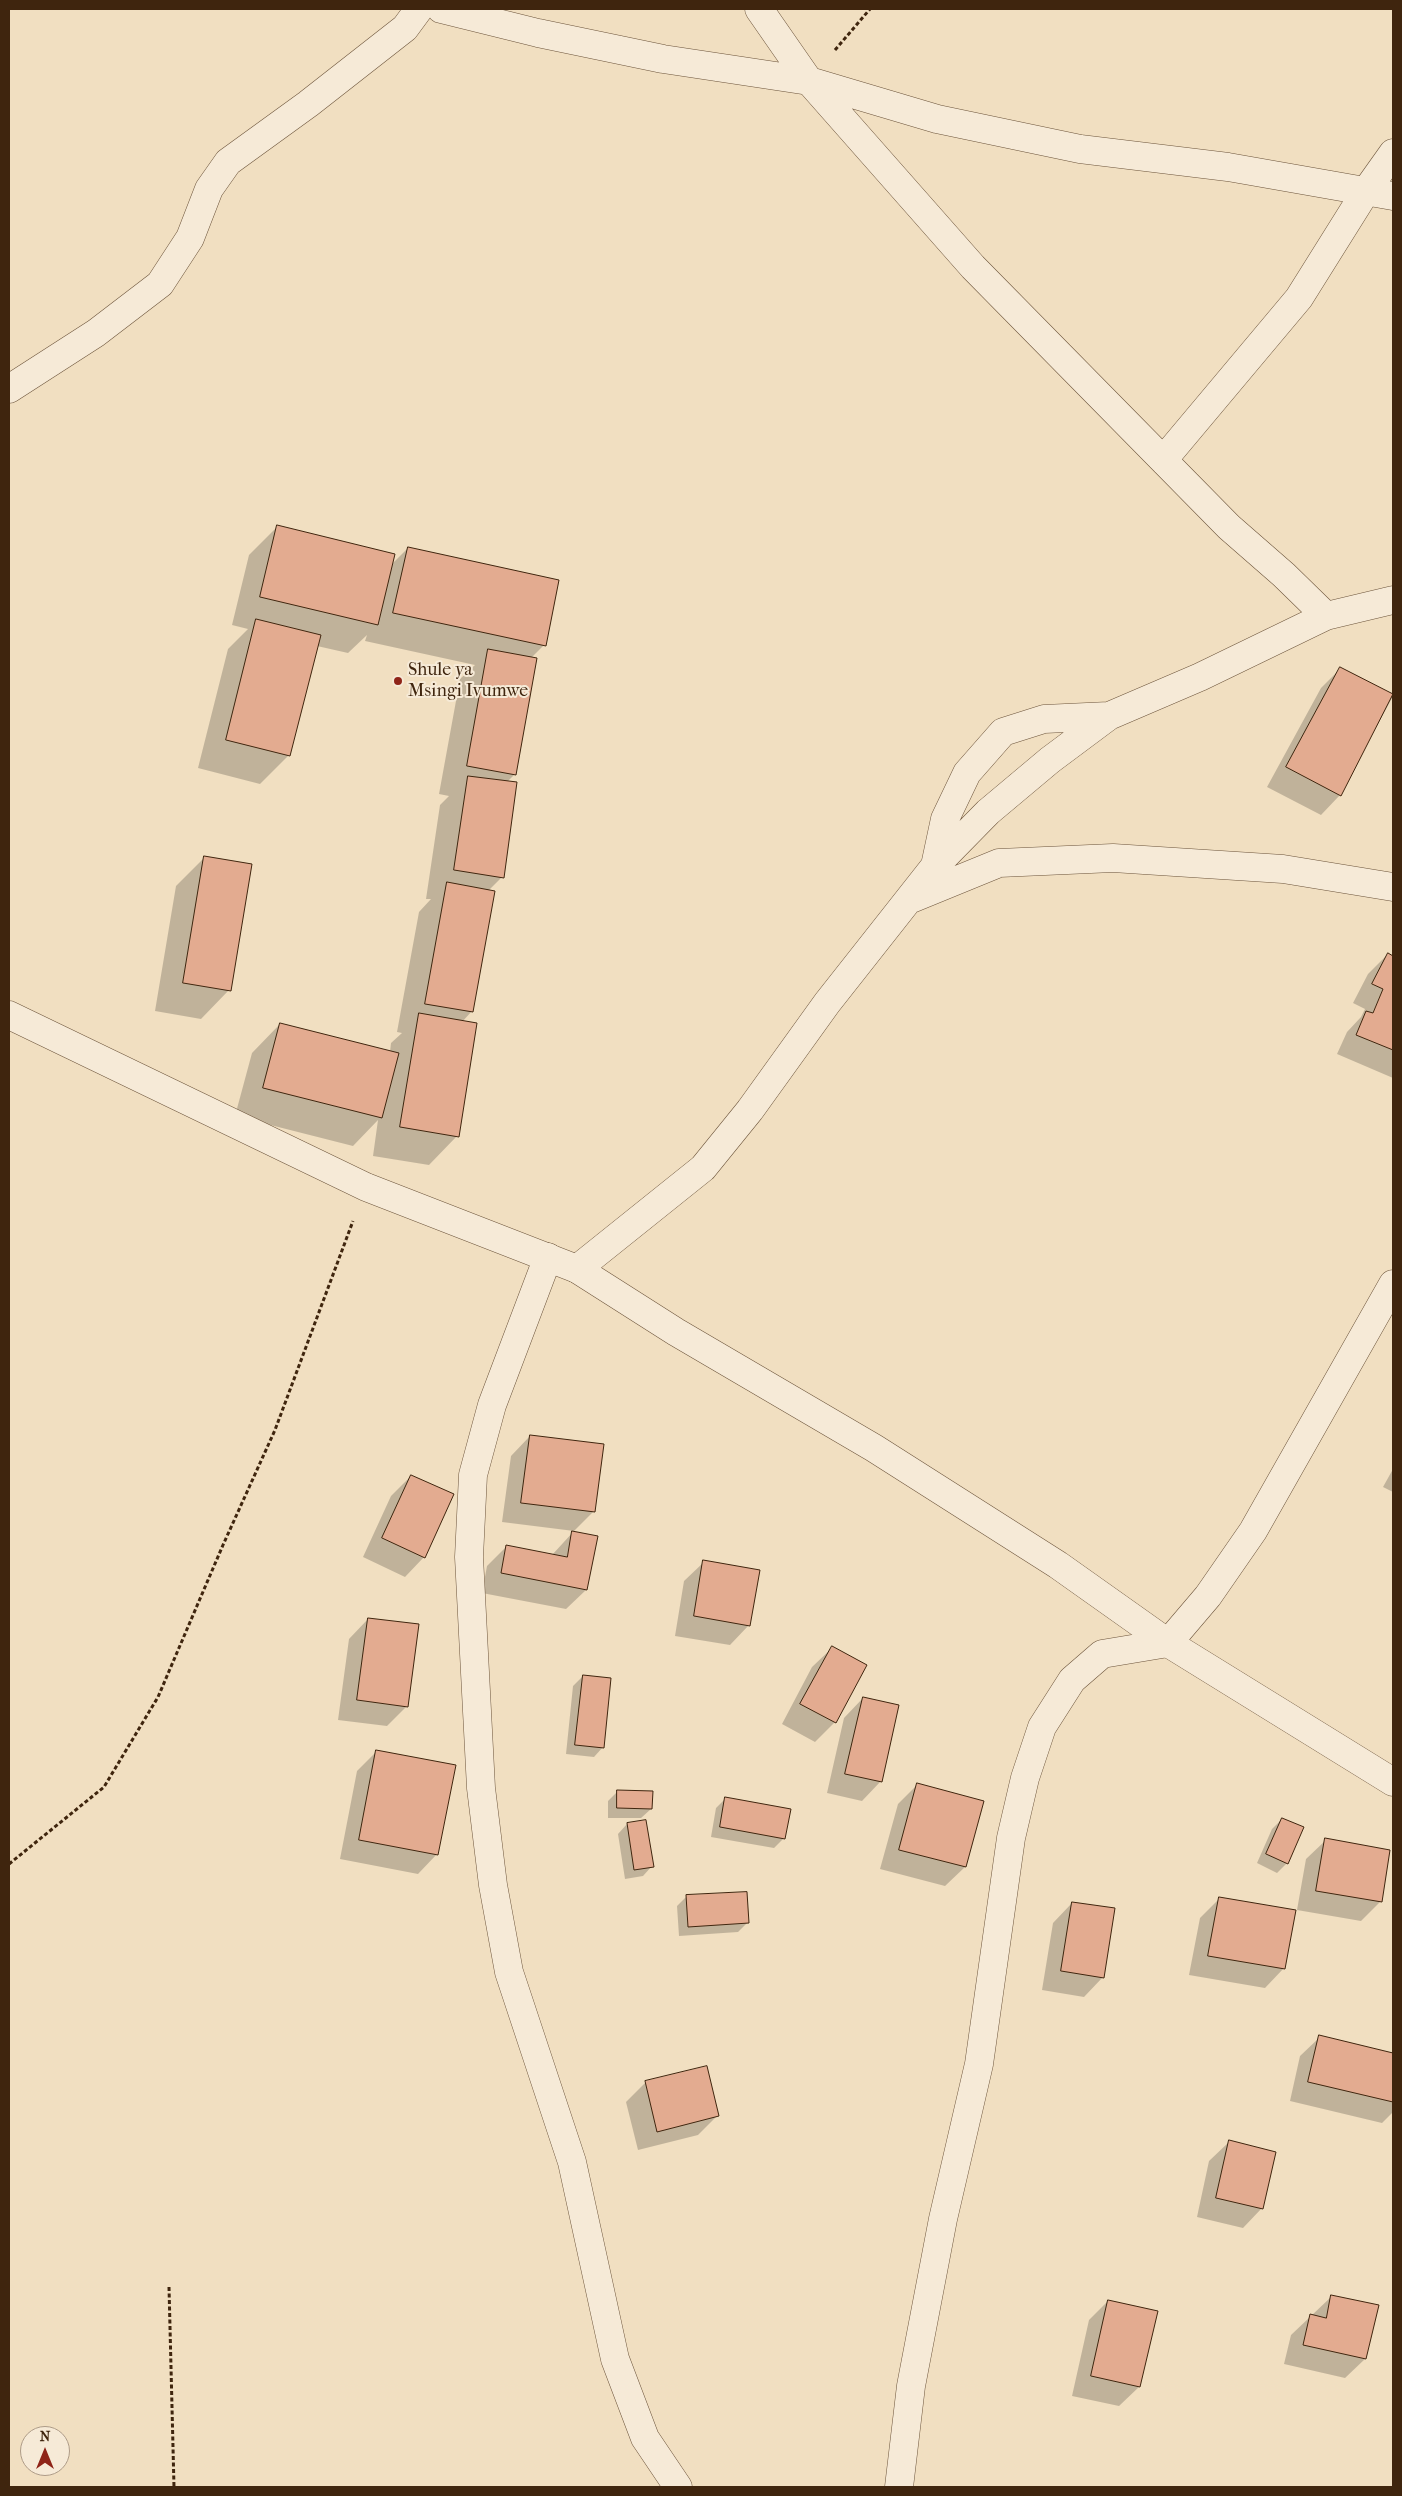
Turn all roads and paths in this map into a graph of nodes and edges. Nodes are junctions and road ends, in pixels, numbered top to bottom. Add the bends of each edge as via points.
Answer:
1 (419, 9) edge
2 (441, 9) edge
3 (759, 9) edge
4 (870, 9) edge
5 (809, 81) junction
6 (1393, 153) edge
7 (1366, 191) junction
8 (1393, 196) edge
9 (9, 389) edge
10 (1164, 459) junction
11 (1393, 600) edge
12 (1326, 616) junction
13 (1109, 716) junction
14 (935, 866) junction
15 (1393, 887) edge
16 (911, 899) junction
17 (9, 1015) edge
18 (366, 1187) junction
19 (548, 1257) junction
20 (577, 1269) junction
21 (1393, 1284) edge
22 (1168, 1643) junction
23 (1393, 1782) edge
24 (9, 1864) edge
25 (169, 2287) dead end
26 (174, 2487) edge
27 (678, 2487) edge
28 (899, 2487) edge

1 - 9 street via 405,28 228,162 209,189 190,238 160,284 96,333
2 - 5 street via 663,59
3 - 5 street
4 - 5 path
5 - 7 street via 937,119 1080,149 1228,167
5 - 10 street via 973,267
6 - 7 street
7 - 8 street
7 - 10 street via 1299,298
10 - 12 street via 1229,527
11 - 12 street
12 - 13 street via 1200,677
13 - 14 street via 988,812
13 - 14 street via 1044,719 1003,732 967,773 945,819
14 - 16 street
15 - 16 street via 1283,869 1113,858 999,863
16 - 20 street via 827,1002 750,1110 703,1168
17 - 18 street
18 - 19 street
18 - 24 path via 275,1430 158,1697 104,1787
19 - 20 street
19 - 27 street via 492,1406 473,1475 469,1557 481,1788 493,1885 509,1972 572,2162 614,2359 645,2438
20 - 22 street via 676,1332 907,1469 1058,1565
21 - 22 street via 1252,1531 1208,1596
22 - 23 street
22 - 28 street via 1102,1654 1072,1680 1042,1727 1025,1778 1011,1838 979,2064 943,2219 911,2386
25 - 26 path

